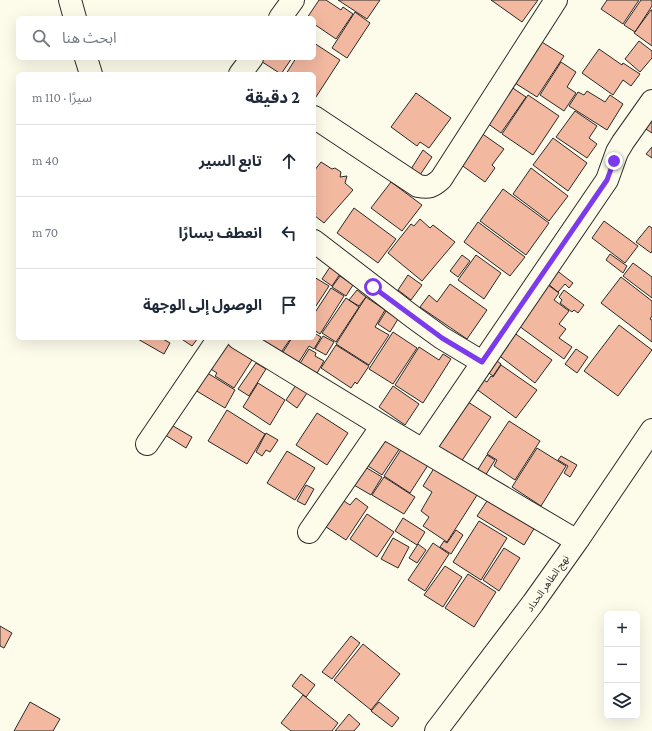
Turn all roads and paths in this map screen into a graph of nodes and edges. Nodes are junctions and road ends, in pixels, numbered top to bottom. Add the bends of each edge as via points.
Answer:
1 (70, 0) edge
2 (292, 0) edge
3 (556, 0) edge
4 (74, 16) edge
5 (281, 16) edge
6 (87, 60) edge
7 (90, 72) edge
8 (652, 102) edge
9 (316, 118) edge
10 (316, 243) edge
11 (218, 340) edge
12 (241, 340) edge
13 (482, 362) junction
14 (382, 426) junction
15 (652, 430) edge
16 (147, 444) dead end
17 (423, 450) junction
18 (309, 532) dead end
19 (577, 541) junction
20 (436, 731) edge

1 - 4 street
2 - 5 street
3 - 9 street via 441,179 433,186 418,186
6 - 7 street
8 - 13 street via 617,152 607,180
10 - 13 street via 413,318
11 - 16 street
12 - 14 street
13 - 17 street
14 - 17 street
14 - 18 street
15 - 19 street, نهج الطاهر الحداد
17 - 19 street
19 - 20 street, نهج الطاهر الحداد

